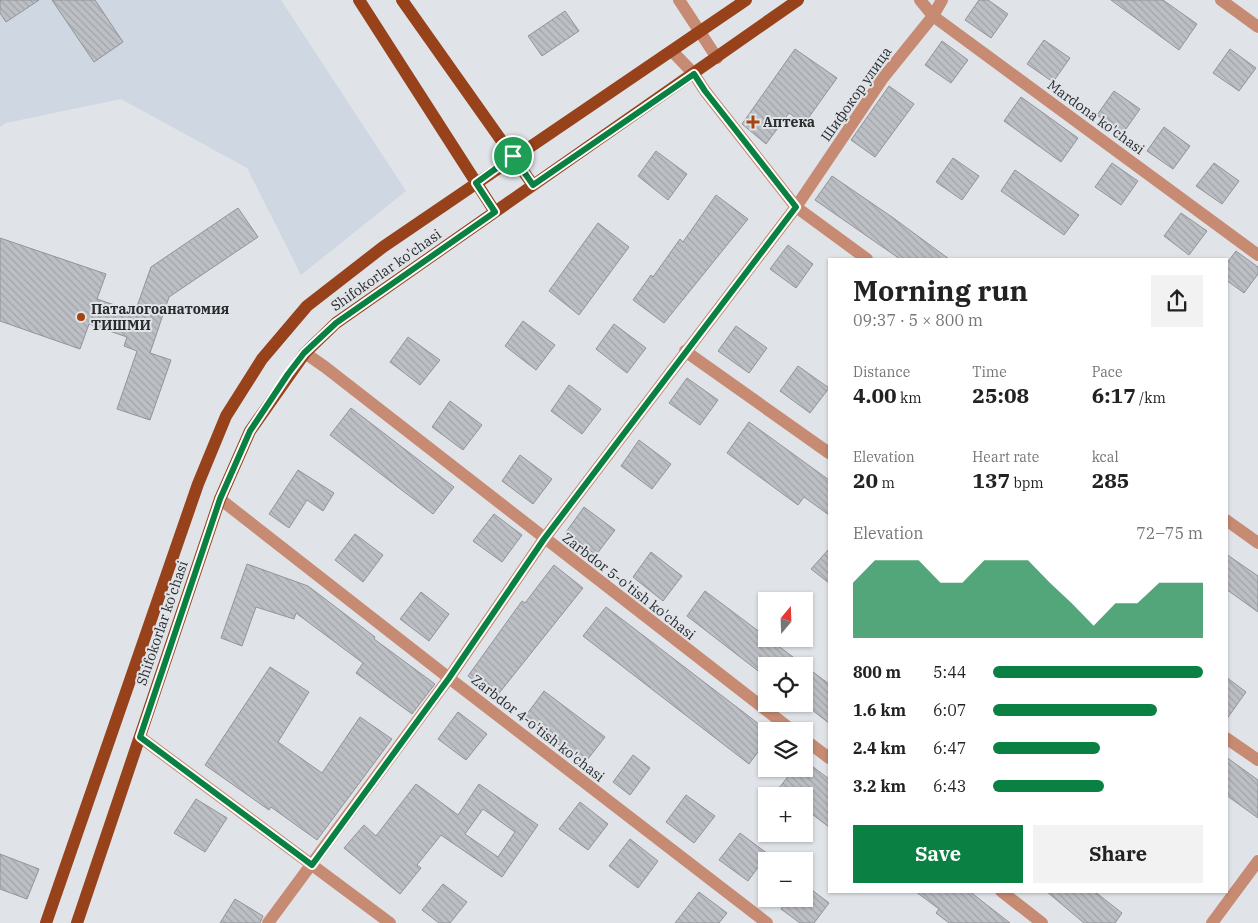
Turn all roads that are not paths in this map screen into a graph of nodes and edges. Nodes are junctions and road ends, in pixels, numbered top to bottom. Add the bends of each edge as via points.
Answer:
1 (359, 0) edge
2 (402, 0) edge
3 (679, 0) edge
4 (746, 0) edge
5 (798, 0) edge
6 (920, 0) edge
7 (942, 0) edge
8 (1221, 0) edge
9 (933, 16) junction
10 (1258, 27) edge
11 (699, 32) junction
12 (672, 51) junction
13 (717, 58) junction
14 (694, 74) junction
15 (513, 156) junction
16 (476, 183) junction
17 (533, 185) junction
18 (796, 207) junction
19 (495, 212) junction
20 (1258, 255) edge
21 (866, 258) edge
22 (685, 351) junction
23 (304, 353) junction
24 (828, 452) edge
25 (220, 499) junction
26 (1228, 521) edge
27 (544, 539) junction
28 (1258, 543) edge
29 (449, 678) junction
30 (782, 722) edge
31 (140, 737) junction
32 (1228, 739) edge
33 (813, 746) edge
34 (828, 757) edge
35 (1258, 760) edge
36 (1258, 861) edge
37 (312, 865) junction
38 (1004, 893) edge
39 (46, 923) edge
40 (77, 923) edge
41 (268, 923) edge
42 (390, 923) edge
43 (767, 923) edge
44 (1042, 923) edge
45 (1212, 923) edge

1 - 16 main road
2 - 15 main road
3 - 11 street
4 - 11 main road, Shifokorlar ko'chasi
5 - 13 main road, Shifokorlar ko'chasi
6 - 9 street, Mardona ko'chasi
7 - 9 street, Шифокор улица
8 - 10 street
9 - 18 street, Шифокор улица via 883,78
9 - 20 street, Mardona ko'chasi
11 - 12 main road, Shifokorlar ko'chasi
11 - 13 street
12 - 14 street
12 - 15 main road, Shifokorlar ko'chasi
13 - 14 main road, Shifokorlar ko'chasi
14 - 17 main road, Shifokorlar ko'chasi
14 - 18 street
15 - 16 main road, Shifokorlar ko'chasi
15 - 17 main road
16 - 19 main road
16 - 39 main road, Shifokorlar ko'chasi via 383,247 307,306 262,359 226,416 198,484
17 - 19 main road, Shifokorlar ko'chasi
18 - 21 street
18 - 22 street, Шифокор улица
19 - 23 main road, Shifokorlar ko'chasi via 336,323
22 - 24 street
22 - 27 street, Шифокор улица
23 - 25 main road, Shifokorlar ko'chasi via 250,431
23 - 27 street, Zarbdor 5-o'tish ko'chasi
25 - 29 street, Zarbdor 4-o'tish ko'chasi
25 - 31 main road, Shifokorlar ko'chasi
26 - 28 street
27 - 29 street, Шифокор улица
27 - 30 street, Zarbdor 5-o'tish ko'chasi
29 - 37 street, Шифокор улица
29 - 43 street, Zarbdor 4-o'tish ko'chasi
31 - 37 street
31 - 40 main road, Shifokorlar ko'chasi
32 - 35 street
33 - 34 street
36 - 45 street
37 - 41 street, Шифокор улица
37 - 42 street
38 - 44 street

